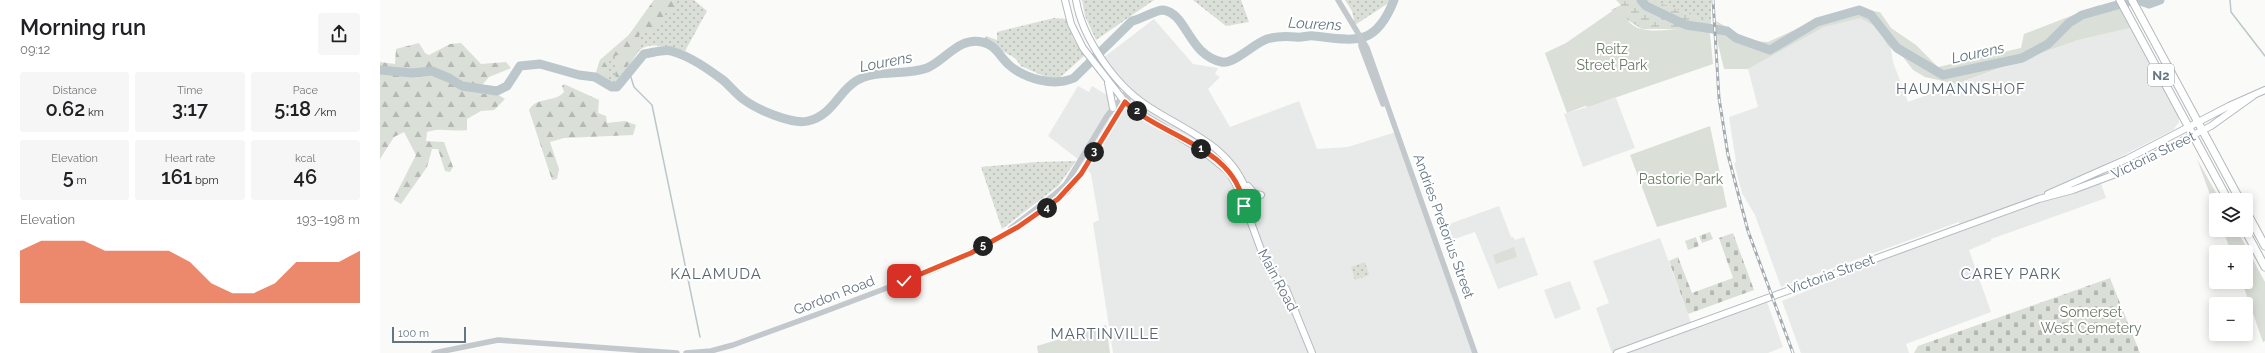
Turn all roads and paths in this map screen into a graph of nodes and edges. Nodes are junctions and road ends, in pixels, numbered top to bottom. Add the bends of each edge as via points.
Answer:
1 (1065, 0) edge
2 (1076, 0) edge
3 (1338, 0) edge
4 (2120, 0) edge
5 (2132, 0) edge
6 (1108, 82) junction
7 (2265, 90) edge
8 (1130, 92) junction
9 (2253, 96) junction
10 (1123, 100) junction
11 (1113, 108) junction
12 (2197, 123) junction
13 (2189, 128) junction
14 (2202, 131) junction
15 (2193, 135) junction
16 (1244, 181) junction
17 (2224, 193) edge
18 (2236, 193) edge
19 (1261, 195) dead end
20 (2045, 196) junction
21 (1245, 201) junction
22 (2253, 224) edge
23 (1006, 232) junction
24 (2249, 237) edge
25 (2265, 246) edge
26 (2265, 267) edge
27 (1306, 341) junction
28 (434, 353) edge
29 (677, 353) edge
30 (686, 353) edge
31 (1307, 353) edge
32 (1312, 353) edge
33 (1475, 353) edge
34 (1616, 353) edge

1 - 6 main road, Main Road via 1071,24 1083,48
2 - 8 main road via 1081,20 1091,41
3 - 33 street, Andries Pretorius Street via 1362,44
4 - 13 highway, N2
5 - 12 highway, N2
6 - 10 main road, Main Road
6 - 11 main road
7 - 9 main road, Victoria Street
8 - 10 street, Gordon Road
8 - 16 main road via 1219,150 1230,160
9 - 12 main road, Victoria Street
9 - 14 main road, Victoria Street
10 - 11 street, Gordon Road
10 - 21 main road, Main Road via 1136,111 1214,158 1229,172
10 - 23 street, Gordon Road via 1081,174 1067,192 1045,209
11 - 23 street, Gordon Road via 1066,184
12 - 13 main road, Victoria Street
12 - 14 highway, N2
13 - 15 highway, N2
13 - 20 main road, Victoria Street
14 - 15 main road, Victoria Street
14 - 18 highway, N2
15 - 17 highway, N2
15 - 20 main road, Victoria Street via 2100,180 2066,192
16 - 19 main road via 1251,191
16 - 21 main road via 1248,195 1244,196
20 - 34 main road, Victoria Street
21 - 27 main road, Main Road via 1267,266 1286,289
22 - 25 highway
23 - 30 street, Gordon Road via 937,269 818,314 733,345 711,351
24 - 26 highway
27 - 31 main road, Main Road
27 - 32 main road, Main Road
28 - 29 street via 498,340

